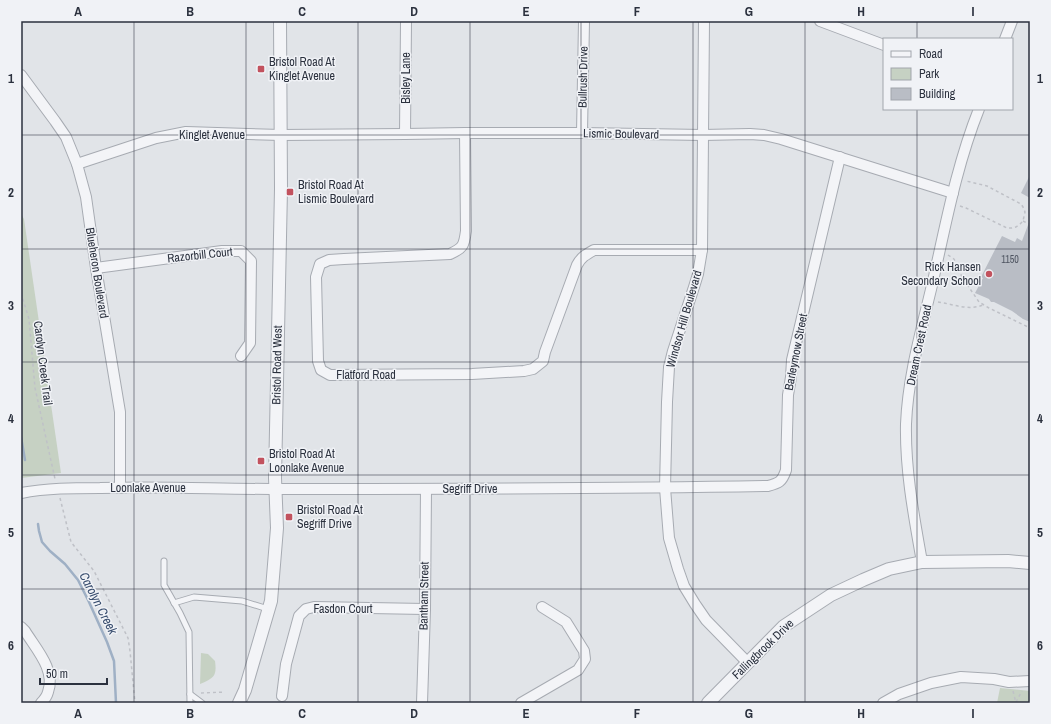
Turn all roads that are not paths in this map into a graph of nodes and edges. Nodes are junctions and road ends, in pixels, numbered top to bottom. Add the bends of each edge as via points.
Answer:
1 (280, 21) edge
2 (406, 21) edge
3 (584, 21) edge
4 (704, 21) edge
5 (820, 21) edge
6 (1012, 21) edge
7 (1005, 38) edge
8 (883, 45) edge
9 (21, 75) edge
10 (979, 110) edge
11 (465, 133) junction
12 (582, 133) junction
13 (405, 134) junction
14 (280, 135) junction
15 (703, 135) junction
16 (840, 158) junction
17 (77, 164) junction
18 (952, 198) junction
19 (702, 250) junction
20 (96, 268) junction
21 (241, 356) dead end
22 (120, 487) junction
23 (665, 488) junction
24 (275, 489) junction
25 (426, 489) junction
26 (21, 493) edge
27 (164, 561) dead end
28 (922, 562) junction
29 (1030, 563) edge
30 (174, 603) junction
31 (542, 607) dead end
32 (269, 609) junction
33 (425, 609) junction
34 (21, 627) edge
35 (748, 663) junction
36 (1029, 682) edge
37 (190, 694) junction
38 (282, 696) dead end
39 (41, 703) edge
40 (190, 703) edge
41 (202, 703) edge
42 (239, 703) edge
43 (422, 703) edge
44 (522, 703) edge
45 (708, 703) edge
46 (883, 703) edge

1 - 14 street, Bristol Road West
2 - 13 street, Bisley Lane
3 - 12 street, Bullrush Drive
4 - 15 street, Windsor Hill Boulevard
5 - 8 street
6 - 7 street
9 - 17 street, Blueheron Boulevard via 66,137
10 - 18 street, Dream Crest Road via 965,148
11 - 12 street, Lismic Boulevard
11 - 13 street, Lismic Boulevard
11 - 19 street, Flatford Road via 466,231 465,241 460,250 450,254 329,260 320,264 316,277 318,361 321,370 330,375 353,375 472,374 533,369 544,361 577,265 587,254 594,250
12 - 15 street, Lismic Boulevard
13 - 14 street, Lismic Boulevard
14 - 17 street, Kinglet Avenue via 186,132 156,138
14 - 24 street, Bristol Road West
15 - 16 street, Lismic Boulevard via 764,135
15 - 19 street, Windsor Hill Boulevard
16 - 18 street, Lismic Boulevard
16 - 23 street, Barleymow Street via 792,360 788,395 786,470 783,479 768,486
17 - 20 street, Blueheron Boulevard via 86,196
18 - 28 street, Dream Crest Road via 912,375 906,425 908,475
19 - 23 street, Windsor Hill Boulevard via 698,274 669,368
20 - 21 street, Razorbill Court via 222,251 241,251 251,261 250,344
20 - 22 street, Blueheron Boulevard via 120,412
22 - 24 street, Loonlake Avenue
22 - 26 street, Loonlake Avenue
23 - 25 street, Segriff Drive
23 - 35 street, Windsor Hill Boulevard via 669,538 684,586 706,620
24 - 25 street, Segriff Drive
24 - 32 street, Bristol Road West via 277,528
25 - 33 street, Bantham Street
27 - 30 lane via 164,585
28 - 29 street, Fallingbrook Drive
28 - 35 street, Fallingbrook Drive via 889,570 831,595 784,626
30 - 32 lane via 194,597 242,601
30 - 37 lane via 189,632
31 - 44 street via 566,622 584,651 585,659 578,670
32 - 42 street, Bristol Road West via 246,690
33 - 38 street, Fasdon Court via 306,609 299,616 286,664
33 - 43 street, Bantham Street
34 - 39 street via 46,664 50,676 48,693
35 - 45 street, Fallingbrook Drive
36 - 46 street via 961,677 931,683 899,694
37 - 40 lane
37 - 41 lane

